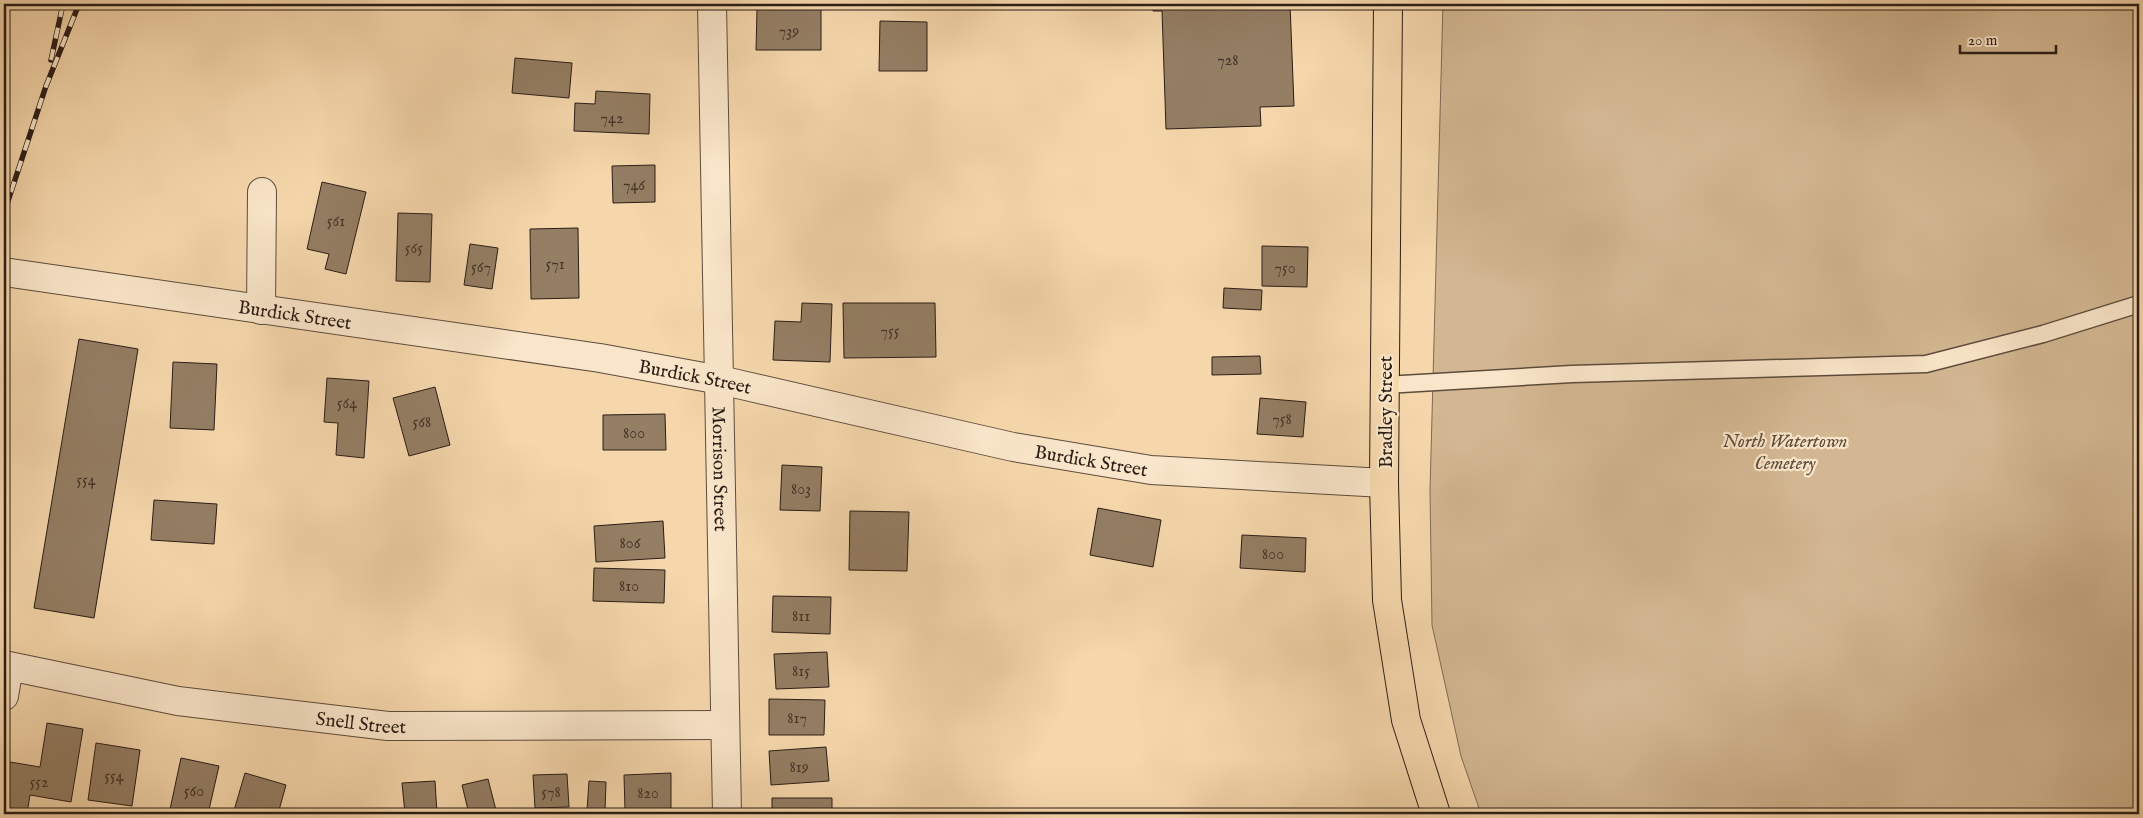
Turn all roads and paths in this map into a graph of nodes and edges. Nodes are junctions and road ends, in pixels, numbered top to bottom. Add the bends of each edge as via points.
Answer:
1 (712, 4) edge
2 (1388, 4) edge
3 (262, 192) dead end
4 (4, 272) edge
5 (2139, 304) edge
6 (260, 310) junction
7 (720, 380) junction
8 (1385, 385) junction
9 (1384, 483) junction
10 (7, 666) edge
11 (4, 696) edge
12 (725, 725) junction
13 (727, 814) edge
14 (1436, 814) edge

1 - 7 street, Morrison Street
2 - 8 main road, Bradley Street
3 - 6 street
4 - 6 street, Burdick Street
5 - 8 lane via 2043,334 1926,364 1572,374
6 - 7 street, Burdick Street via 600,358
7 - 9 street, Burdick Street via 1013,447 1151,470
7 - 12 street, Morrison Street
8 - 9 main road, Bradley Street
9 - 14 main road, Bradley Street via 1387,600 1406,720
10 - 11 street
10 - 12 street, Snell Street via 178,700 388,726
12 - 13 street, Morrison Street

